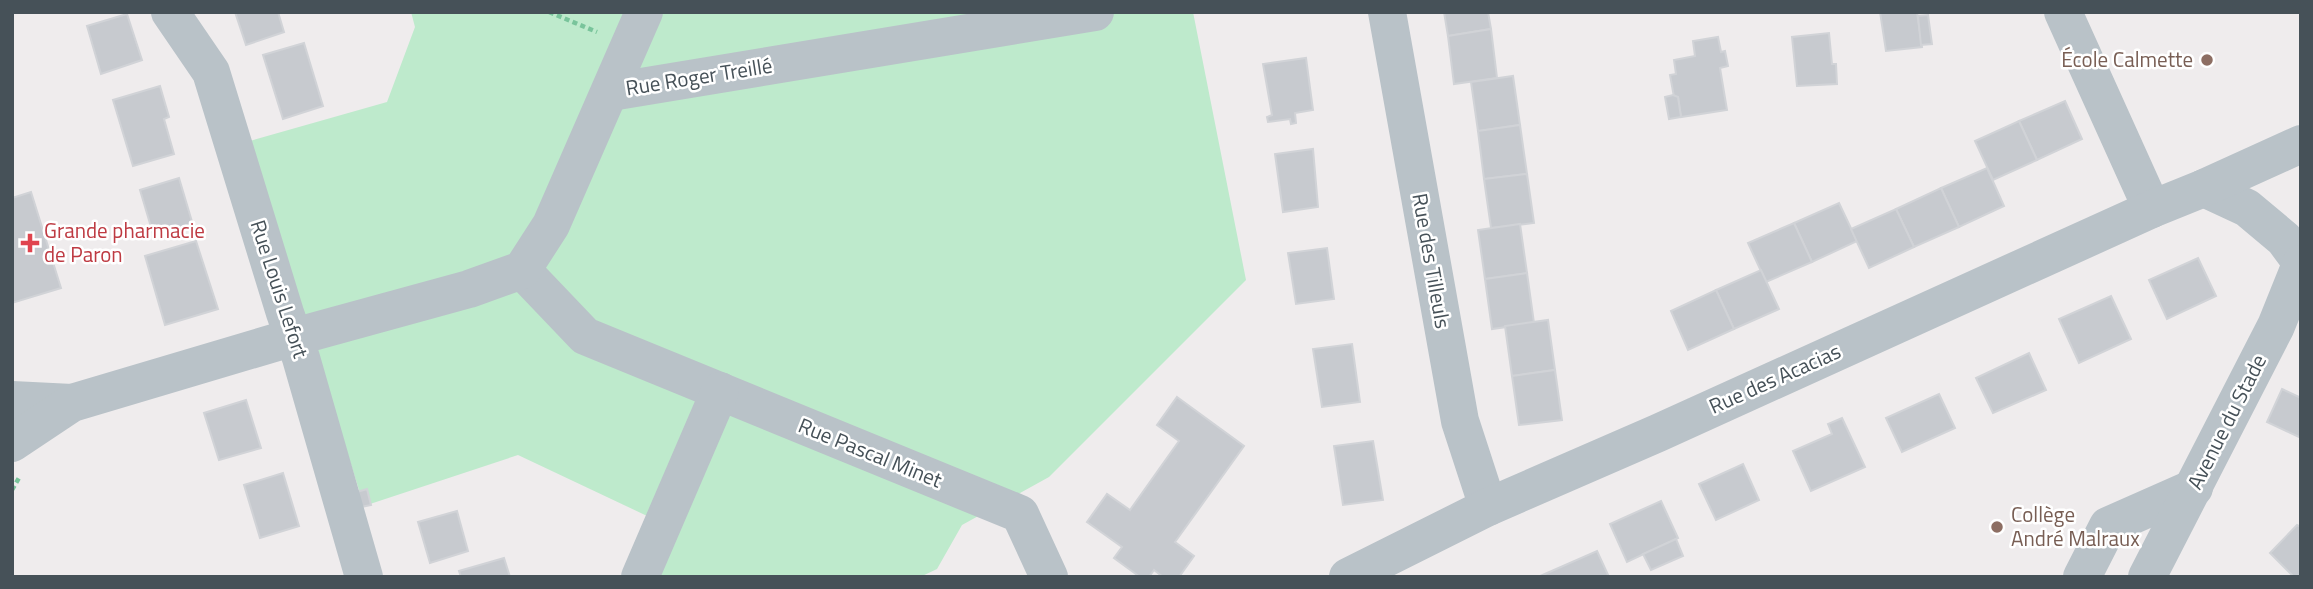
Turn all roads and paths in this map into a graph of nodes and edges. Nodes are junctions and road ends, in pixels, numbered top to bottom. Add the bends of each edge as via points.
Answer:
1 (170, 12) edge
2 (549, 12) edge
3 (1095, 12) edge
4 (1387, 12) edge
5 (2063, 12) edge
6 (637, 29) edge
7 (611, 92) junction
8 (2301, 145) edge
9 (2204, 188) junction
10 (2151, 209) junction
11 (2301, 263) edge
12 (522, 270) junction
13 (294, 338) junction
14 (720, 391) junction
15 (12, 400) edge
16 (72, 404) junction
17 (12, 443) edge
18 (2194, 488) junction
19 (1488, 507) junction
20 (364, 577) edge
21 (640, 577) edge
22 (1049, 577) edge
23 (1348, 577) edge
24 (2082, 577) edge
25 (2147, 577) edge

1 - 13 street, Rue Louis Lefort via 211,72
2 - 6 path
3 - 7 street, Rue Roger Treillé
4 - 19 street, Rue des Tilleuls via 1460,421
5 - 10 street
6 - 7 street
7 - 12 street, Rue Roger Treillé via 551,225
8 - 9 street, Rue des Acacias
9 - 10 street, Rue des Acacias
9 - 11 street via 2247,208 2284,239
10 - 19 street, Rue des Acacias
11 - 18 street, Avenue du Stade via 2276,327
12 - 13 street
12 - 14 street, Rue Pascal Minet via 585,336
13 - 16 street
13 - 20 street, Rue Louis Lefort
14 - 21 street
14 - 22 street, Rue Pascal Minet via 1020,514
15 - 16 street
16 - 17 street
18 - 24 street via 2108,526
18 - 25 street, Avenue du Stade
19 - 23 street, Rue des Acacias

